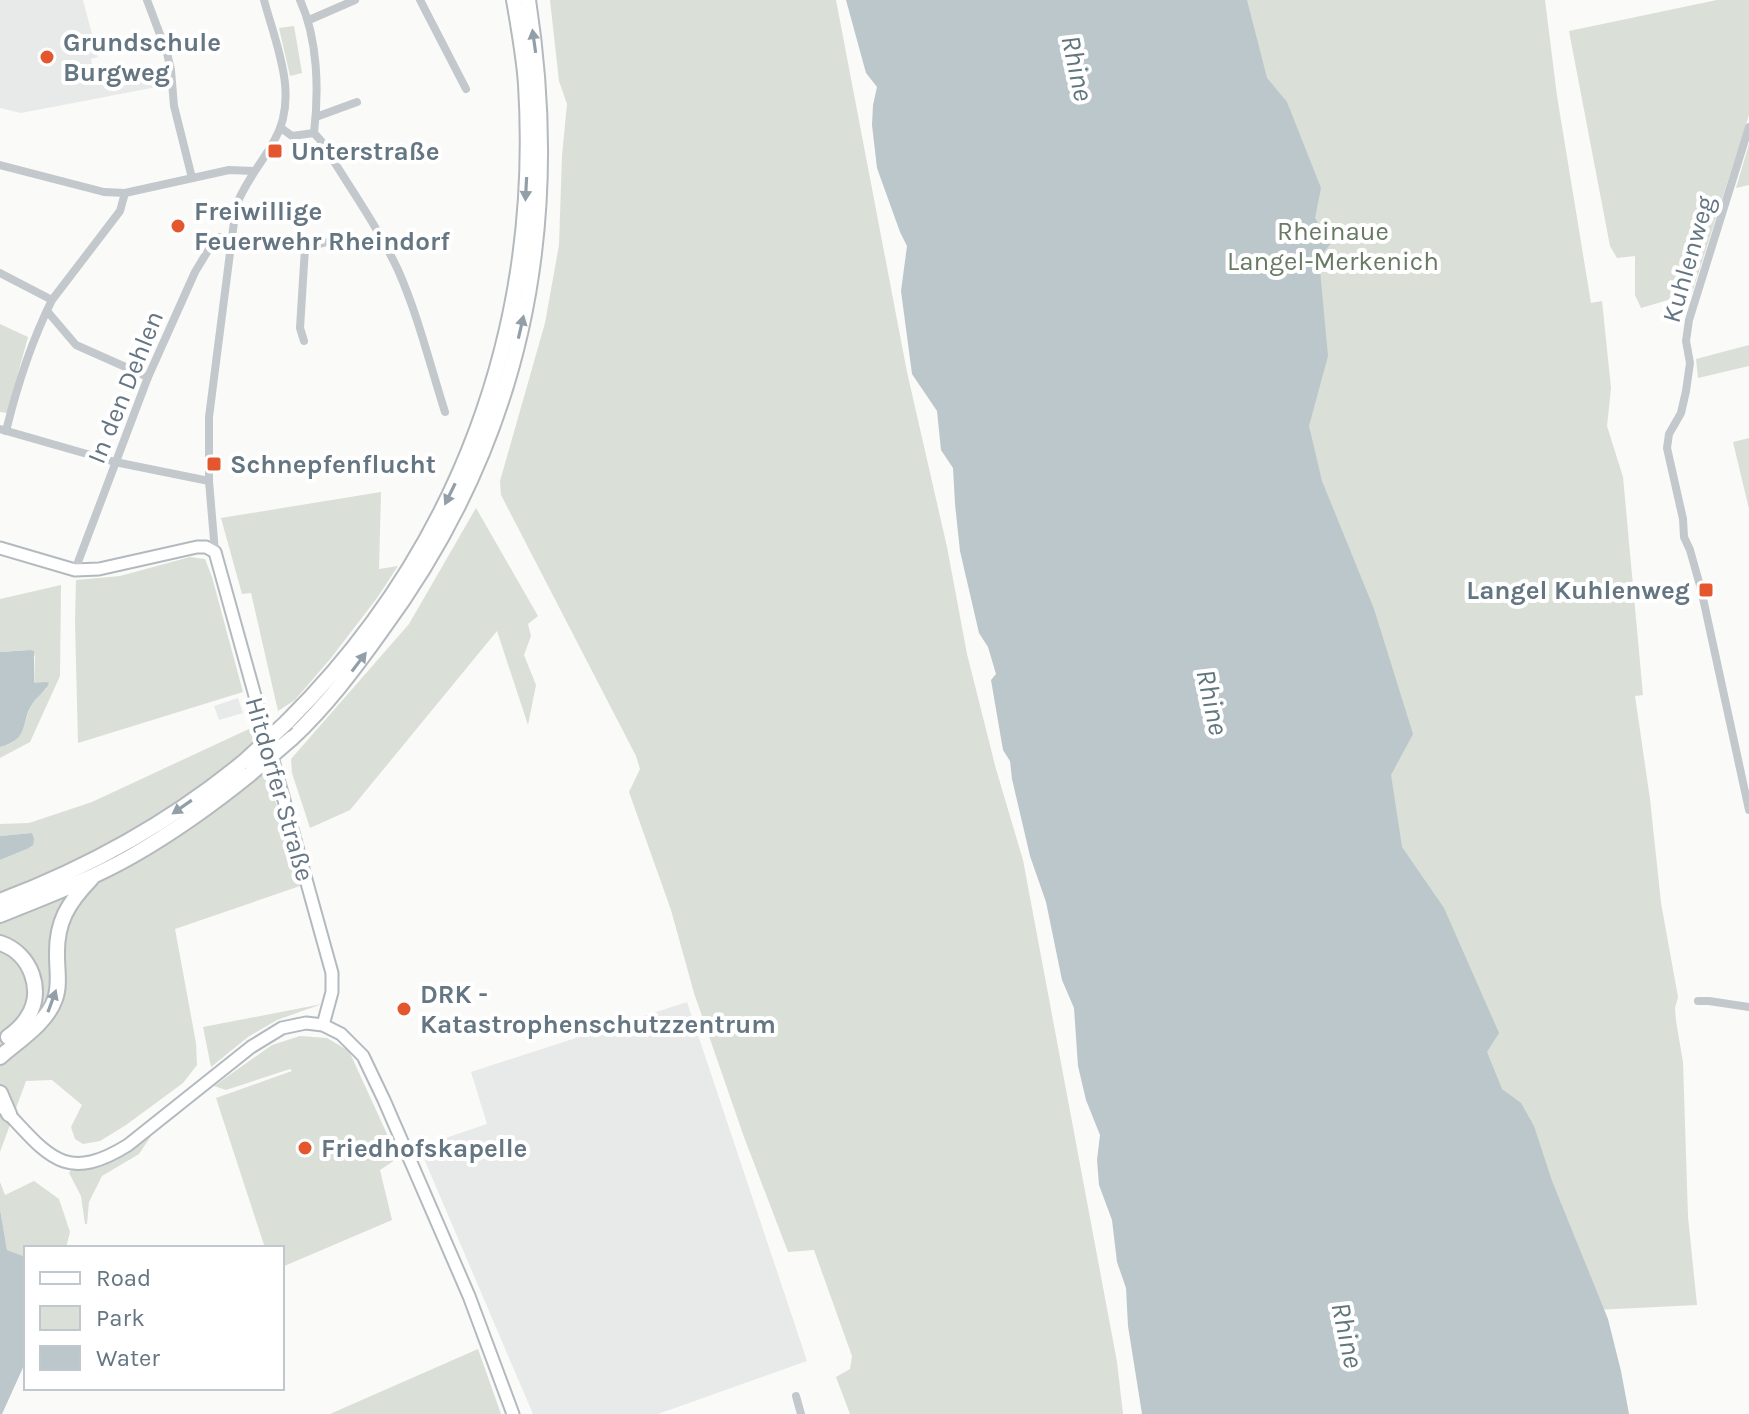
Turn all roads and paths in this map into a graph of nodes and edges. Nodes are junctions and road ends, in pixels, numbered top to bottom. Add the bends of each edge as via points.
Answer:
1 (147, 0) edge
2 (264, 0) edge
3 (300, 0) edge
4 (355, 0) edge
5 (420, 0) edge
6 (514, 0) edge
7 (528, 0) edge
8 (309, 20) junction
9 (466, 89) dead end
10 (357, 102) dead end
11 (316, 117) junction
12 (1749, 127) edge
13 (281, 128) junction
14 (314, 133) junction
15 (0, 165) edge
16 (254, 171) junction
17 (192, 178) junction
18 (125, 193) junction
19 (380, 236) junction
20 (232, 238) junction
21 (281, 245) dead end
22 (305, 248) junction
23 (0, 273) edge
24 (52, 300) junction
25 (47, 311) junction
26 (304, 341) dead end
27 (148, 377) junction
28 (445, 412) dead end
29 (3, 430) edge
30 (115, 462) junction
31 (209, 481) junction
32 (0, 548) edge
33 (215, 552) junction
34 (75, 570) junction
35 (247, 768) junction
36 (1749, 810) edge
37 (95, 875) junction
38 (0, 901) edge
39 (0, 915) edge
40 (0, 943) edge
41 (1698, 1001) dead end
42 (1749, 1007) edge
43 (323, 1025) junction
44 (0, 1044) edge
45 (0, 1057) edge
46 (0, 1093) edge
47 (4, 1109) edge
48 (796, 1396) dead end
49 (513, 1414) edge
50 (801, 1414) edge

1 - 17 street via 167,53
2 - 13 street via 286,86
3 - 8 street
4 - 8 street
5 - 9 street
6 -> 35 highway, bridge via 525,81 526,196 516,289 496,375 468,454 413,562 330,677
35 -> 7 highway, bridge via 309,722 406,598 474,474 502,399 530,287 541,181 536,53
8 - 11 street
10 - 11 street
11 - 14 street
12 - 36 street, Kuhlenweg via 1686,332 1686,391 1667,448
13 - 14 street via 292,136
13 - 16 street, Hitdorfer Straße
14 - 19 street
15 - 18 street
16 - 17 street
16 - 20 street, Hitdorfer Straße via 236,206
17 - 18 street
18 - 24 street via 120,211
19 - 22 street via 358,245 327,242
19 - 28 street via 398,271
20 - 27 street, In den Dehlen via 215,239 195,272
20 - 31 street, Hitdorfer Straße via 209,417
21 - 22 street
22 - 26 street via 300,328
23 - 24 street
24 - 25 street
25 - 27 street via 76,345
25 - 29 street
27 - 30 street, In den Dehlen
29 - 30 street
30 - 31 street
30 - 34 street, In den Dehlen
31 - 33 street, Hitdorfer Straße
32 - 34 street
33 - 34 street via 197,547
33 - 43 street, Hitdorfer Straße via 332,973
35 - 37 highway via 230,790
35 -> 38 highway via 136,837
37 - 39 highway
45 -> 37 highway via 47,1015 56,997 60,924
40 - 44 highway via 29,965 35,989 28,1018
41 - 42 street
43 - 47 street via 282,1028 128,1145 96,1161 55,1158
43 - 49 street via 363,1056 469,1296
46 - 47 highway
48 - 50 street

